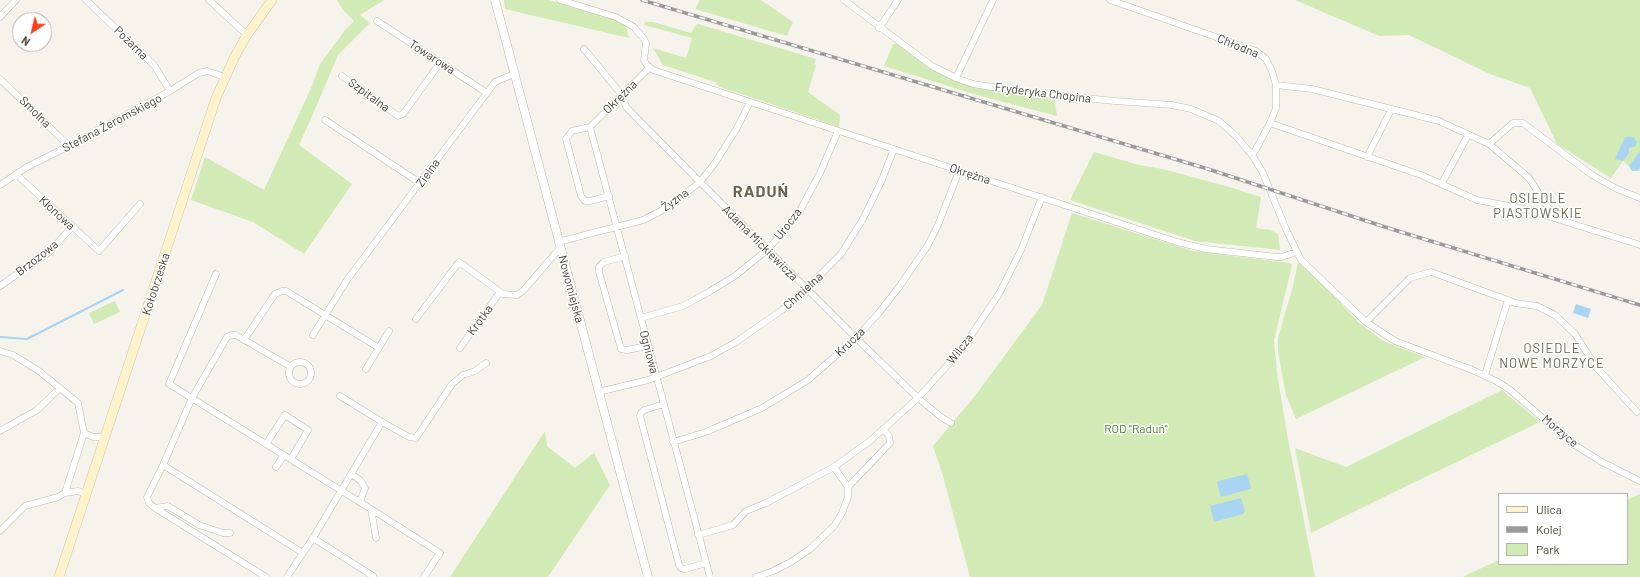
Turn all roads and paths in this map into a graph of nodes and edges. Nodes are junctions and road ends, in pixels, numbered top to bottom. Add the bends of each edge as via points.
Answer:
1 (16, 0) edge
2 (86, 0) edge
3 (209, 0) edge
4 (272, 0) edge
5 (495, 0) edge
6 (560, 0) edge
7 (844, 0) edge
8 (898, 0) edge
9 (993, 0) edge
10 (1110, 0) edge
11 (0, 17) edge
12 (377, 21) dead end
13 (879, 28) junction
14 (247, 36) junction
15 (584, 49) dead end
16 (440, 63) junction
17 (649, 68) junction
18 (514, 74) junction
19 (342, 76) dead end
20 (225, 77) junction
21 (956, 78) junction
22 (0, 79) edge
23 (1276, 85) junction
24 (170, 91) junction
25 (487, 93) junction
26 (622, 95) junction
27 (750, 102) junction
28 (1391, 110) junction
29 (325, 120) dead end
30 (1270, 123) junction
31 (590, 126) junction
32 (838, 131) junction
33 (1468, 135) junction
34 (1489, 144) junction
35 (69, 146) junction
36 (894, 149) junction
37 (1252, 155) junction
38 (1368, 157) junction
39 (959, 171) junction
40 (16, 174) junction
41 (700, 182) junction
42 (420, 183) junction
43 (1442, 183) junction
44 (0, 185) edge
45 (609, 196) junction
46 (1042, 197) junction
47 (1640, 198) edge
48 (140, 204) dead end
49 (1554, 217) junction
50 (616, 227) junction
51 (72, 228) junction
52 (559, 245) junction
53 (1640, 245) edge
54 (767, 250) junction
55 (1296, 252) junction
56 (624, 256) junction
57 (216, 274) dead end
58 (0, 286) edge
59 (806, 289) junction
60 (500, 292) junction
61 (1508, 300) junction
62 (326, 315) junction
63 (641, 318) junction
64 (416, 319) dead end
65 (1366, 322) junction
66 (389, 331) dead end
67 (313, 335) dead end
68 (856, 338) junction
69 (244, 340) junction
70 (647, 346) junction
71 (379, 348) junction
72 (460, 348) dead end
73 (0, 351) edge
74 (486, 363) dead end
75 (291, 367) dead end
76 (366, 369) dead end
77 (1485, 375) junction
78 (656, 377) junction
79 (60, 388) junction
80 (598, 392) junction
81 (340, 396) dead end
82 (192, 398) junction
83 (918, 398) junction
84 (664, 404) junction
85 (1637, 412) dead end
86 (382, 422) junction
87 (951, 423) dead end
88 (883, 429) junction
89 (0, 431) edge
90 (84, 433) junction
91 (105, 438) junction
92 (673, 442) junction
93 (266, 444) junction
94 (284, 455) junction
95 (291, 459) junction
96 (163, 465) junction
97 (276, 467) dead end
98 (834, 467) junction
99 (351, 474) junction
100 (1640, 481) edge
101 (848, 487) junction
102 (342, 491) junction
103 (65, 493) junction
104 (86, 494) junction
105 (360, 502) junction
106 (155, 508) junction
107 (371, 509) junction
108 (0, 531) edge
109 (230, 533) dead end
110 (698, 535) junction
111 (313, 538) junction
112 (376, 538) dead end
113 (303, 553) junction
114 (706, 563) junction
115 (373, 576) edge
116 (60, 577) edge
117 (266, 577) edge
118 (288, 577) edge
119 (424, 577) edge
120 (648, 577) edge
121 (710, 577) edge
122 (756, 577) edge

1 - 11 street
2 - 24 street, Pożarna via 154,66
3 - 14 street
4 - 14 main road, Kołobrzeska
5 - 18 street, Nowomiejska
6 - 17 street via 616,17 634,27 646,43 644,60
7 - 13 street, Fryderyka Chopina
8 - 13 street
9 - 21 street
10 - 23 street, Chłodna via 1256,51 1266,60
12 - 16 street, Towarowa
13 - 21 street, Fryderyka Chopina via 932,66
14 - 20 main road, Kołobrzeska
15 - 26 street, Adama Mickiewicza
16 - 19 street, Szpitalna via 403,114 398,116
16 - 25 street, Towarowa
17 - 26 street, Okrężna
17 - 27 street, Okrężna
18 - 25 street, Zielna via 495,82
18 - 52 street, Nowomiejska
20 - 24 street, Stefana Żeromskiego via 207,71 199,73
20 - 91 main road, Kołobrzeska
21 - 37 street, Fryderyka Chopina via 973,84 1023,92 1172,105 1191,109 1219,121
22 - 35 street, Smolna
23 - 28 street via 1312,89
23 - 30 street, Chłodna via 1276,108
24 - 35 street, Stefana Żeromskiego
25 - 42 street, Zielna
26 - 31 street, Okrężna
26 - 41 street, Adama Mickiewicza via 626,107
27 - 32 street, Okrężna
27 - 41 street, Żyzna via 726,148
28 - 33 street via 1439,121
28 - 38 street
29 - 42 street
30 - 37 street, Chłodna
30 - 38 street
31 - 45 street, Ogniowa
31 - 45 street via 572,131 566,139 581,196 585,201
32 - 36 street, Okrężna
32 - 54 street, Urocza via 801,209
33 - 34 street
33 - 43 street
34 - 47 street via 1513,123 1523,123 1592,175
34 - 49 street via 1528,178
35 - 40 street, Stefana Żeromskiego
36 - 39 street, Okrężna
36 - 59 street, Chmielna via 881,182 852,238 841,254
37 - 55 street, Fryderyka Chopina via 1263,173
38 - 43 street
39 - 46 street, Okrężna
39 - 68 street, Krucza via 928,245 899,287
40 - 44 street, Stefana Żeromskiego
40 - 51 street, Klonowa
41 - 50 street, Żyzna via 659,212 643,220
41 - 54 street, Adama Mickiewicza
42 - 62 street, Zielna via 347,280
43 - 49 street via 1477,200
45 - 50 street, Ogniowa
46 - 55 street, Okrężna via 1177,242 1206,249 1277,257
46 - 83 street, Wilcza via 1020,250 987,314 953,359
48 - 51 street, Klonowa via 99,251
49 - 53 street
50 - 52 street, Żyzna
50 - 56 street, Ogniowa
51 - 58 street, Brzozowa via 49,252
52 - 60 street via 523,291 517,295
52 - 80 street, Nowomiejska
54 - 59 street, Adama Mickiewicza
54 - 63 street, Urocza via 736,276 683,306
55 - 65 street, Fryderyka Chopina via 1309,269
56 - 63 street, Ogniowa
56 - 70 street via 604,262 599,267 599,272 621,349
57 - 82 street via 169,384
59 - 68 street, Adama Mickiewicza
59 - 78 street, Chmielna via 782,310 736,342 711,356
60 - 64 street via 459,262
60 - 72 street, Krótka
61 - 65 street via 1431,272 1410,278
61 - 77 street
61 - 85 street via 1537,306 1555,315 1575,334 1596,367
62 - 67 street, Zielna
62 - 69 street via 286,291 278,291
62 - 71 street
63 - 70 street, Ogniowa
65 - 77 street, Morzyce via 1409,348
66 - 71 street
68 - 83 street, Adama Mickiewicza
68 - 92 street, Krucza via 808,380 762,408
69 - 75 street
69 - 82 street via 236,335 227,337
70 - 78 street, Ogniowa
71 - 76 street
73 - 79 street via 13,355 39,371
74 - 86 street via 452,384 416,438 409,437
77 - 100 street, Morzyce via 1509,389 1574,444 1602,462
78 - 80 street, Chmielna
78 - 84 street, Ogniowa
79 - 89 street via 37,410
79 - 90 street via 78,403
80 - 120 street, Nowomiejska
81 - 86 street
82 - 93 street
82 - 96 street
83 - 87 street, Adama Mickiewicza
83 - 88 street, Wilcza
84 - 92 street, Ogniowa
84 - 114 street via 644,410 640,416 679,565 685,569
86 - 99 street
88 - 98 street, Wilcza
88 - 101 street via 889,436 890,443
90 - 91 street
90 - 103 street
91 - 104 main road, Kołobrzeska
92 - 110 street, Ogniowa
93 - 94 street
93 - 95 street via 285,414 308,430
94 - 95 street
94 - 97 street
95 - 102 street
96 - 106 street via 146,497 148,503
96 - 113 street
98 - 101 street
98 - 110 street, Wilcza via 746,511 733,524
99 - 102 street
99 - 105 street via 360,480 365,488
101 - 122 street via 848,497 842,513 824,537 791,562
102 - 105 street
102 - 111 street
103 - 104 street via 78,491
103 - 108 street via 25,506
104 - 116 main road, Kołobrzeska
105 - 107 street
106 - 109 street via 168,506 199,525
106 - 117 street
107 - 112 street
107 - 119 street via 440,553
110 - 114 street, Ogniowa
111 - 113 street
111 - 115 street
113 - 118 street
114 - 121 street, Ogniowa

